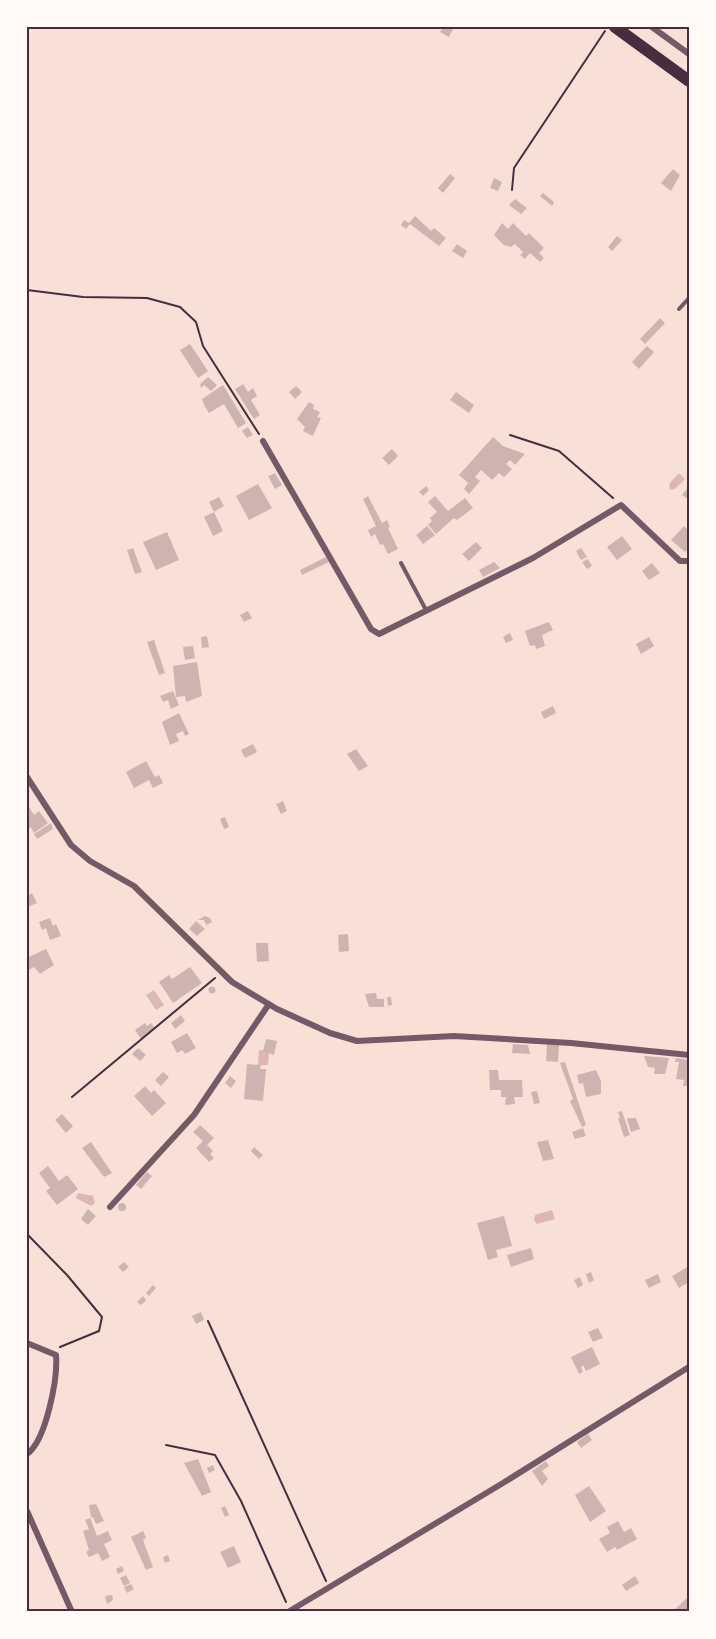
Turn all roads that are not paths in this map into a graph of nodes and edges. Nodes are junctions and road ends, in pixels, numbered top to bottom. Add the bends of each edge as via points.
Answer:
1 (615, 27) edge
2 (652, 27) edge
3 (689, 54) edge
4 (689, 81) edge
5 (689, 298) edge
6 (679, 309) dead end
7 (263, 441) road end
8 (689, 561) edge
9 (401, 563) dead end
10 (426, 610) junction
11 (27, 777) edge
12 (269, 1004) junction
13 (689, 1055) edge
14 (110, 1207) dead end
15 (27, 1343) edge
16 (689, 1367) edge
17 (27, 1454) edge
18 (27, 1511) edge
19 (289, 1611) edge
20 (72, 1612) edge

1 - 4 main road
2 - 3 street
5 - 6 lane
7 - 10 street via 371,629 379,634
8 - 10 street via 680,561 621,505 533,558
9 - 10 lane
11 - 12 street via 71,845 90,861 134,886 232,982
12 - 13 street via 330,1033 357,1041 454,1036
12 - 14 street via 194,1114
15 - 17 street via 56,1355 55,1391 32,1451
16 - 19 street
18 - 20 street

